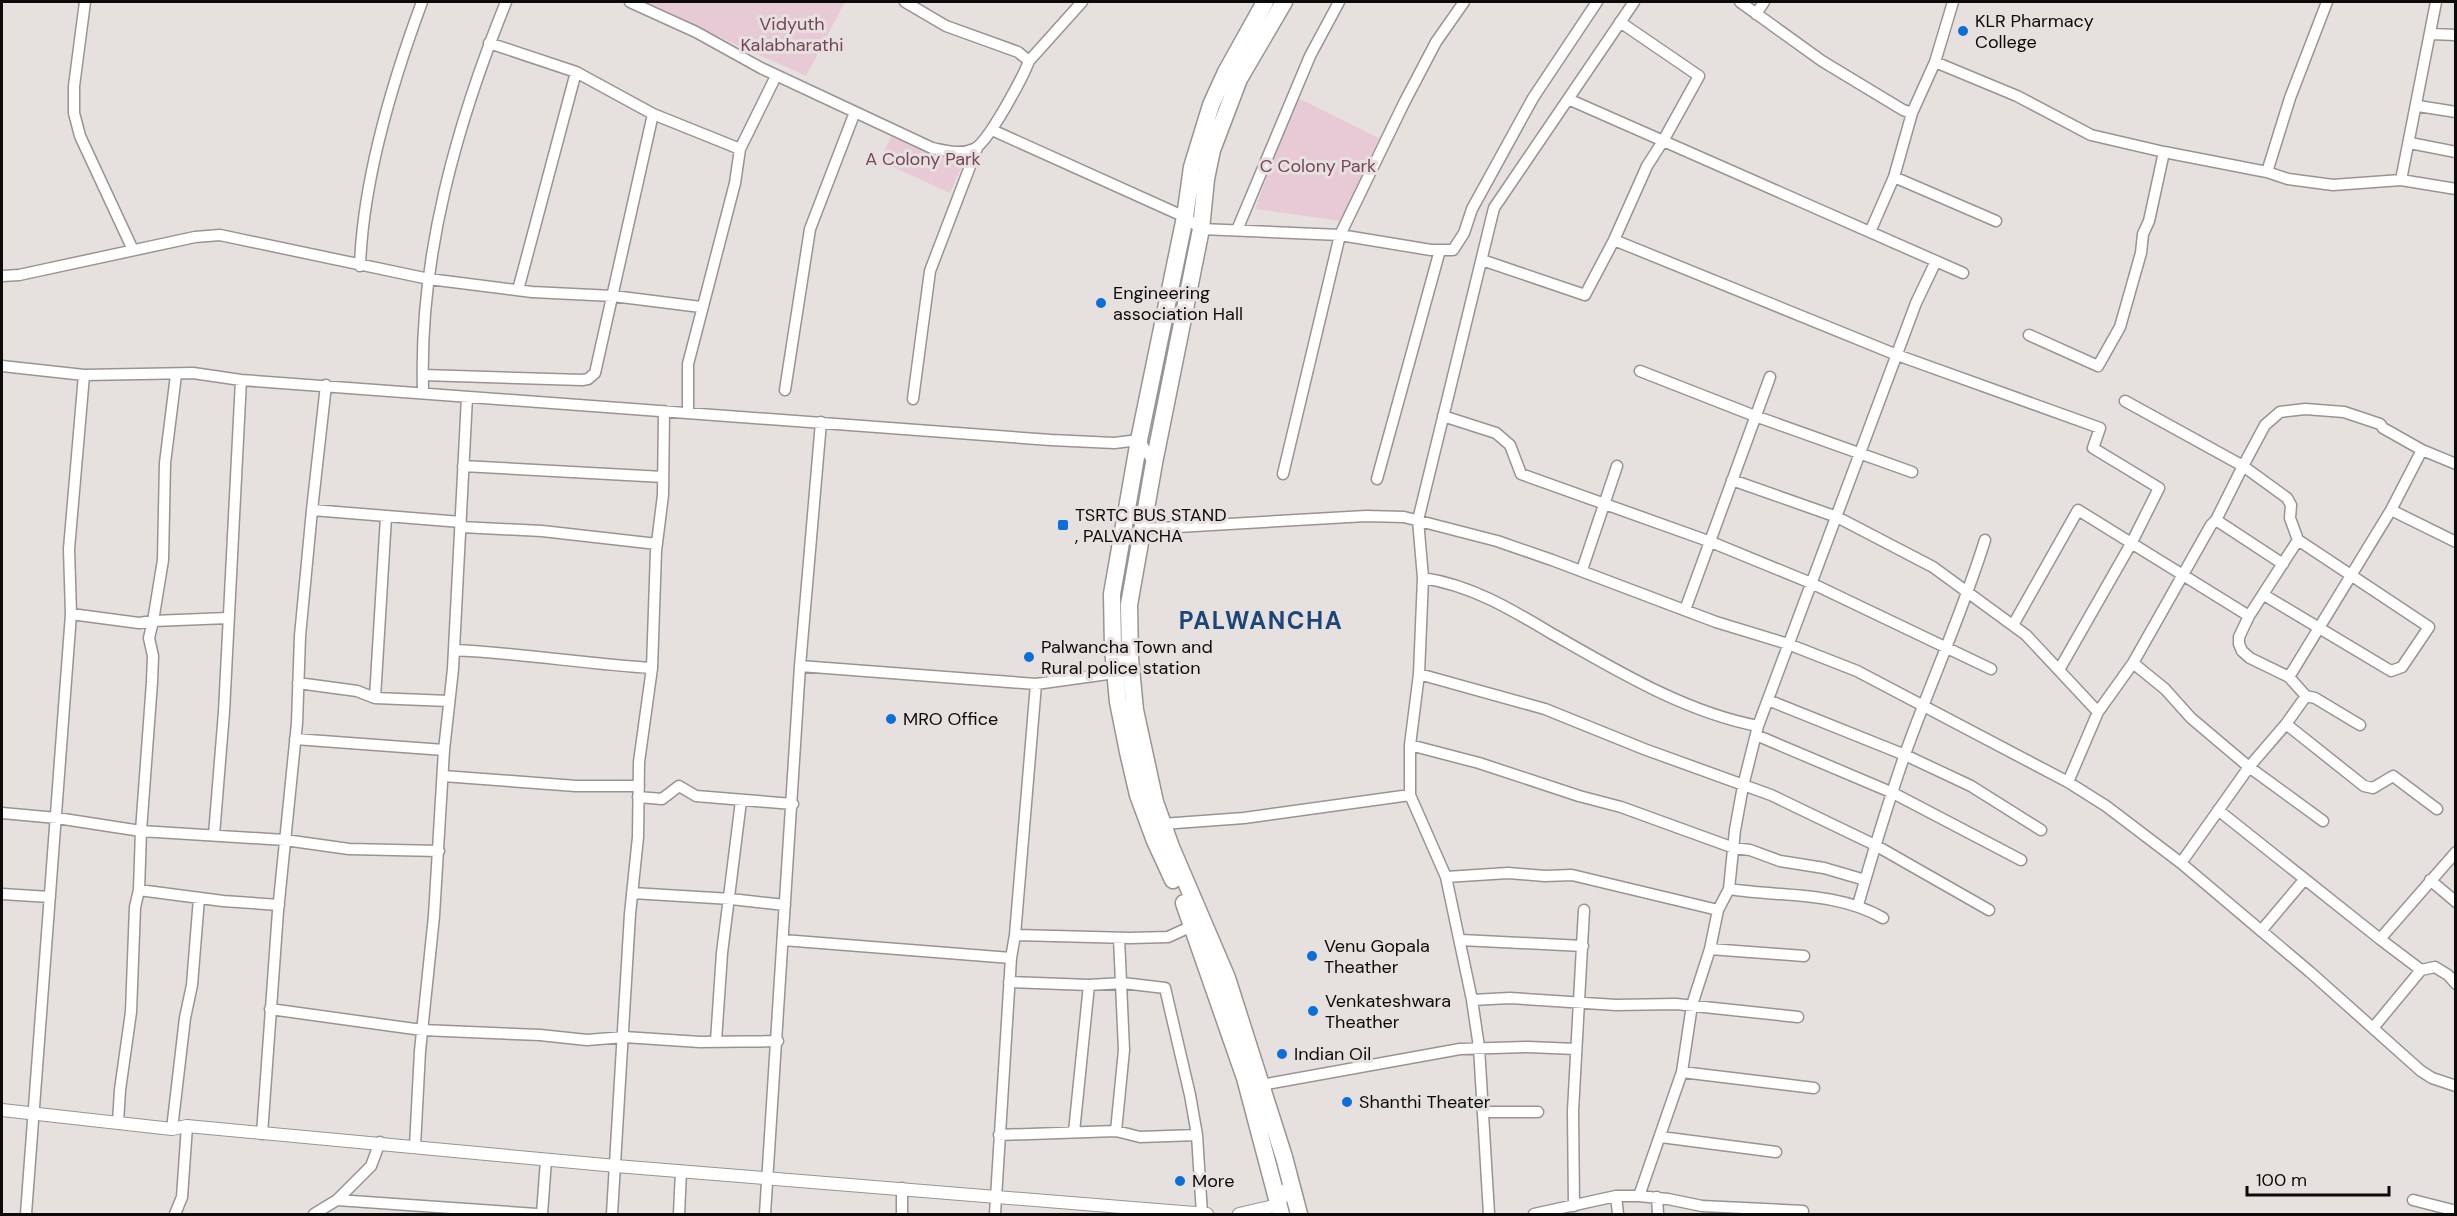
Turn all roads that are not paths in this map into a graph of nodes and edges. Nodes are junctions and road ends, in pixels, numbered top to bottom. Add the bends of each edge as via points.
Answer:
1 (85, 2) edge
2 (422, 2) edge
3 (507, 2) edge
4 (630, 2) edge
5 (905, 2) edge
6 (1082, 2) edge
7 (1265, 2) edge
8 (1284, 2) edge
9 (1339, 2) edge
10 (1464, 2) edge
11 (1597, 2) edge
12 (1634, 2) edge
13 (1740, 2) edge
14 (1764, 2) edge
15 (1953, 2) edge
16 (2327, 2) edge
17 (2436, 2) edge
18 (918, 5) edge
19 (1756, 14) junction
20 (1620, 22) junction
21 (2431, 34) junction
22 (2456, 35) edge
23 (489, 43) junction
24 (1029, 61) junction
25 (1935, 62) junction
26 (576, 72) junction
27 (776, 75) junction
28 (1568, 99) junction
29 (2418, 106) junction
30 (855, 112) junction
31 (2456, 112) edge
32 (1912, 113) junction
33 (653, 114) junction
34 (992, 130) junction
35 (1663, 141) junction
36 (2410, 143) junction
37 (977, 148) junction
38 (740, 149) junction
39 (2164, 152) junction
40 (2456, 152) edge
41 (2267, 172) junction
42 (1894, 177) junction
43 (2402, 180) junction
44 (2456, 189) edge
45 (1185, 217) junction
46 (1996, 221) dead end
47 (1201, 229) junction
48 (1237, 230) junction
49 (1870, 232) junction
50 (1340, 236) junction
51 (1614, 240) junction
52 (133, 250) junction
53 (1440, 250) junction
54 (1482, 260) junction
55 (1936, 261) junction
56 (360, 266) junction
57 (1963, 273) dead end
58 (2, 276) edge
59 (429, 279) junction
60 (518, 290) junction
61 (614, 296) junction
62 (701, 307) junction
63 (2029, 335) dead end
64 (1897, 355) junction
65 (2, 366) edge
66 (1640, 371) dead end
67 (84, 375) junction
68 (176, 375) junction
69 (423, 375) junction
70 (1770, 377) dead end
71 (241, 380) junction
72 (326, 385) junction
73 (423, 388) dead end
74 (785, 390) dead end
75 (467, 397) junction
76 (913, 399) dead end
77 (2125, 401) dead end
78 (664, 411) junction
79 (688, 413) junction
80 (1443, 416) junction
81 (1755, 416) junction
82 (821, 422) junction
83 (1139, 440) junction
84 (2422, 450) junction
85 (1862, 453) junction
86 (1154, 464) junction
87 (2456, 464) edge
88 (464, 466) junction
89 (1617, 466) dead end
90 (2243, 466) junction
91 (1912, 472) dead end
92 (1282, 474) dead end
93 (663, 477) junction
94 (1377, 479) dead end
95 (1732, 480) junction
96 (1606, 504) junction
97 (312, 510) junction
98 (2391, 510) junction
99 (386, 517) junction
100 (1837, 517) junction
101 (1418, 520) junction
102 (2216, 520) junction
103 (461, 525) junction
104 (1143, 529) junction
105 (1985, 540) dead end
106 (2298, 540) junction
107 (1711, 542) junction
108 (2132, 542) junction
109 (2456, 542) edge
110 (657, 544) junction
111 (2283, 564) junction
112 (1582, 570) junction
113 (2184, 574) junction
114 (2350, 574) junction
115 (1423, 578) junction
116 (1811, 584) junction
117 (1969, 591) junction
118 (2264, 595) junction
119 (1685, 610) junction
120 (71, 614) junction
121 (2249, 616) junction
122 (228, 618) junction
123 (153, 621) junction
124 (2013, 625) junction
125 (2318, 628) junction
126 (1788, 644) junction
127 (1947, 647) junction
128 (454, 650) junction
129 (2133, 663) junction
130 (800, 666) junction
131 (652, 668) junction
132 (1991, 669) dead end
133 (2059, 670) junction
134 (1115, 673) junction
135 (1419, 674) junction
136 (2289, 677) junction
137 (298, 683) junction
138 (1036, 684) junction
139 (1133, 695) junction
140 (2306, 696) junction
141 (375, 698) junction
142 (1768, 700) junction
143 (449, 701) junction
144 (1924, 705) junction
145 (2098, 712) junction
146 (2286, 724) junction
147 (2360, 725) dead end
148 (1757, 731) junction
149 (295, 739) junction
150 (1410, 746) junction
151 (444, 750) junction
152 (1905, 755) junction
153 (2250, 767) junction
154 (443, 776) junction
155 (2068, 782) junction
156 (1743, 786) junction
157 (638, 792) junction
158 (1892, 793) junction
159 (1410, 795) junction
160 (741, 801) junction
161 (793, 804) junction
162 (2437, 809) dead end
163 (2218, 810) junction
164 (2, 813) edge
165 (57, 818) junction
166 (2324, 821) dead end
167 (1162, 824) junction
168 (2041, 830) dead end
169 (141, 831) junction
170 (214, 834) junction
171 (285, 840) junction
172 (1875, 845) junction
173 (1734, 848) junction
174 (439, 850) junction
175 (2456, 852) edge
176 (2021, 860) dead end
177 (2181, 863) junction
178 (1446, 877) junction
179 (1865, 880) junction
180 (2304, 880) junction
181 (2430, 880) junction
182 (1729, 888) junction
183 (140, 890) junction
184 (632, 893) junction
185 (2, 894) edge
186 (51, 897) junction
187 (199, 898) junction
188 (731, 898) junction
189 (2456, 902) edge
190 (279, 904) junction
191 (785, 905) junction
192 (1858, 905) junction
193 (1584, 910) dead end
194 (1718, 910) junction
195 (1989, 910) dead end
196 (1882, 918) dead end
197 (1192, 926) junction
198 (2261, 931) junction
199 (1015, 935) junction
200 (1119, 938) junction
201 (2380, 939) junction
202 (783, 940) junction
203 (1461, 940) junction
204 (1583, 946) junction
205 (1710, 949) junction
206 (1804, 956) dead end
207 (1011, 958) junction
208 (2421, 969) junction
209 (1009, 982) junction
210 (1123, 983) junction
211 (2456, 984) edge
212 (1089, 986) junction
213 (1472, 1000) junction
214 (1580, 1002) junction
215 (1692, 1005) junction
216 (270, 1009) junction
217 (1798, 1017) dead end
218 (2373, 1028) junction
219 (422, 1030) junction
220 (624, 1037) junction
221 (716, 1041) junction
222 (778, 1041) junction
223 (1479, 1047) junction
224 (1576, 1049) junction
225 (1682, 1072) junction
226 (1261, 1085) junction
227 (2456, 1086) edge
228 (1814, 1088) dead end
229 (2, 1110) edge
230 (1483, 1112) junction
231 (1538, 1112) dead end
232 (34, 1115) junction
233 (118, 1122) junction
234 (187, 1126) junction
235 (172, 1129) junction
236 (1116, 1131) junction
237 (1074, 1132) junction
238 (262, 1134) junction
239 (999, 1135) junction
240 (1197, 1135) junction
241 (1661, 1137) junction
242 (380, 1142) junction
243 (415, 1146) junction
244 (1776, 1152) dead end
245 (546, 1160) junction
246 (616, 1166) junction
247 (681, 1172) junction
248 (768, 1177) junction
249 (1291, 1182) junction
250 (902, 1188) junction
251 (1616, 1196) junction
252 (1639, 1196) junction
253 (995, 1197) junction
254 (1657, 1197) junction
255 (337, 1200) junction
256 (2413, 1200) dead end
257 (1280, 1210) edge
258 (1567, 1210) edge
259 (2456, 1211) edge
260 (1803, 1212) dead end
261 (1202, 1214) edge
262 (26, 1215) edge
263 (174, 1215) edge
264 (314, 1215) edge
265 (537, 1215) edge
266 (542, 1215) edge
267 (612, 1215) edge
268 (678, 1215) edge
269 (765, 1215) edge
270 (902, 1215) edge
271 (995, 1215) edge
272 (1207, 1215) edge
273 (1239, 1215) edge
274 (1299, 1215) edge
275 (1489, 1215) edge
276 (1534, 1215) edge
277 (1618, 1215) edge
278 (1658, 1215) edge

1 - 52 street via 74,113 80,136
2 - 56 street via 405,45 376,159 362,223
3 - 23 street
4 - 27 street
5 - 18 street
6 - 24 street
7 - 45 highway via 1211,105 1192,167
8 - 47 highway via 1239,79 1224,115 1212,150
9 - 48 street via 1310,56
10 - 50 street via 1425,62
11 - 53 street via 1533,98 1472,209 1464,233 1453,250
12 - 20 street
13 - 19 street
14 - 19 street
15 - 25 street
16 - 41 street
17 - 21 street
18 - 24 street via 946,26 1018,52
19 - 32 street via 1822,61
20 - 28 street
20 - 35 street via 1699,75
21 - 22 street
21 - 29 street
23 - 26 street
23 - 59 street via 442,202
24 - 34 street
25 - 32 street
25 - 39 street via 2017,96 2091,135
26 - 33 street
26 - 60 street
27 - 30 street
27 - 38 street
28 - 35 street
28 - 54 street via 1494,208
29 - 31 street
29 - 36 street
30 - 37 street via 932,148 961,153
30 - 74 street via 810,229
32 - 42 street
33 - 38 street
33 - 61 street
34 - 37 street
34 - 45 street
35 - 49 street
35 - 51 street via 1647,166
36 - 40 street
36 - 43 street
37 - 76 street via 930,271
38 - 62 street via 735,183
39 - 41 street
39 - 63 street via 2120,327 2098,366
41 - 43 street via 2333,185
42 - 46 street
42 - 49 street
43 - 44 street
45 - 47 street
45 - 83 highway
47 - 48 street
47 - 86 highway
48 - 50 street
49 - 55 street
50 - 53 street
50 - 92 street
51 - 54 street via 1585,295
51 - 64 street
52 - 56 street via 220,235
52 - 58 street
53 - 94 street
54 - 80 street
55 - 57 street
55 - 64 street
56 - 59 street
59 - 60 street
59 - 69 street
60 - 61 street
61 - 62 street
61 - 69 street via 595,373 588,379
62 - 79 street via 688,364
64 - 85 street
64 - 108 street via 2100,428 2093,448 2159,488
65 - 67 street
66 - 81 street
67 - 68 street
67 - 120 street via 69,549
68 - 71 street via 193,373
68 - 123 street via 165,463 163,560
69 - 73 street
70 - 81 street
71 - 72 street
71 - 122 street
72 - 75 street
72 - 97 street
75 - 78 street
75 - 88 street
77 - 90 street
78 - 79 street
78 - 93 street
79 - 82 street
80 - 96 street via 1496,433 1510,445 1521,474
80 - 101 street
81 - 85 street
81 - 95 street
82 - 83 street via 1114,443
82 - 130 street
83 - 86 street
83 - 134 highway via 1112,594
84 - 87 street
84 - 90 street via 2380,424 2344,412 2305,409 2280,412 2265,425
84 - 98 street
85 - 91 street
85 - 100 street
86 - 104 highway
88 - 93 street
88 - 103 street
89 - 96 street
90 - 102 street
90 - 106 street via 2287,498
93 - 110 street
95 - 100 street
95 - 107 street
96 - 107 street
96 - 112 street
97 - 99 street
97 - 137 street
98 - 109 street
98 - 114 street
99 - 103 street
99 - 141 street
100 - 116 street
100 - 117 street via 1933,567
101 - 104 street via 1366,516
101 - 112 street
101 - 115 street
102 - 111 street
102 - 113 street
103 - 110 street
103 - 128 street
104 - 139 highway via 1129,605
105 - 117 street
106 - 111 street
106 - 114 street
107 - 116 street
107 - 119 street
108 - 113 street
108 - 124 street via 2078,510
108 - 133 street
110 - 131 street
111 - 118 street
112 - 119 street
113 - 121 street
113 - 129 street
114 - 125 street
114 - 125 street via 2429,627 2402,667 2391,671
115 - 135 street
115 - 148 street via 1474,591 1594,657 1687,703
116 - 126 street
116 - 127 street
117 - 124 street
117 - 127 street
118 - 121 street
118 - 125 street
119 - 126 street
120 - 123 street via 139,623
120 - 165 street
121 - 136 street via 2238,637 2242,651
122 - 123 street
122 - 170 street
123 - 169 street via 149,638 152,681
124 - 133 street
125 - 136 street
126 - 142 street
126 - 144 street via 1857,671
127 - 132 street
127 - 144 street
128 - 131 street
128 - 143 street
129 - 145 street
129 - 153 street
130 - 138 street
130 - 161 street
131 - 157 street
133 - 145 street
134 - 138 street
134 - 139 street
134 - 197 highway via 1138,795
135 - 150 street
135 - 156 street via 1545,709
136 - 140 street
137 - 141 street via 357,691
137 - 149 street
138 - 199 street
139 - 167 highway
140 - 146 street
140 - 147 street
141 - 143 street
142 - 148 street
142 - 152 street
143 - 151 street
144 - 152 street
144 - 155 street
145 - 155 street
146 - 153 street
146 - 162 street via 2364,786 2373,788 2393,776
148 - 156 street
148 - 158 street
149 - 151 street
149 - 171 street
150 - 159 street
150 - 173 street via 1621,807
151 - 154 street
152 - 158 street
152 - 168 street via 1971,786
153 - 163 street
153 - 166 street
154 - 157 street
154 - 174 street
155 - 177 street
156 - 172 street via 1803,809
156 - 173 street
157 - 160 street via 662,799 679,786 696,796
157 - 184 street
158 - 172 street
158 - 176 street
159 - 167 street via 1244,818
159 - 178 street
160 - 161 street
160 - 188 street
161 - 191 street
163 - 177 street
163 - 180 street
164 - 165 street
165 - 169 street
165 - 186 street
167 - 226 highway via 1227,978
169 - 170 street
169 - 183 street
170 - 171 street
171 - 174 street via 349,849
171 - 190 street
172 - 179 street
172 - 195 street
173 - 179 street
173 - 182 street
174 - 219 street
175 - 181 street
177 - 198 street
178 - 194 street via 1508,873 1572,875
178 - 203 street
179 - 192 street
180 - 198 street
180 - 201 street
181 - 189 street
181 - 201 street
182 - 192 street via 1830,898
182 - 194 street
183 - 187 street
183 - 233 street via 135,907 131,1012
184 - 188 street
184 - 220 street
185 - 186 street
186 - 232 street
187 - 190 street
187 - 235 street via 192,986
188 - 191 street
188 - 221 street via 722,953
190 - 216 street
191 - 202 street
192 - 196 street
193 - 204 street
194 - 205 street
197 - 200 street via 1168,937
197 - 257 highway via 1245,1078
198 - 218 street
199 - 200 street
199 - 207 street
200 - 210 street
201 - 208 street
202 - 207 street
202 - 222 street
203 - 204 street
203 - 213 street
204 - 214 street
205 - 206 street
205 - 215 street
207 - 209 street
208 - 211 street via 2435,967
208 - 218 street
209 - 212 street
209 - 239 street
210 - 212 street
210 - 236 street via 1124,1050
210 - 240 street via 1165,988
212 - 237 street
213 - 214 street
213 - 223 street
214 - 215 street
214 - 224 street
215 - 217 street
215 - 225 street
216 - 219 street
216 - 238 street
218 - 227 street via 2421,1071
219 - 220 street via 587,1040
219 - 243 street
220 - 221 street
220 - 246 street
221 - 222 street
222 - 248 street
223 - 224 street
223 - 226 street
223 - 230 street
224 - 258 street
225 - 228 street
225 - 241 street
226 - 249 highway
229 - 232 street
230 - 231 street
230 - 275 street
232 - 233 street
232 - 262 street
233 - 235 street
234 - 235 street
234 - 238 street
234 - 263 street via 182,1197
236 - 237 street
236 - 240 street via 1140,1137
237 - 239 street
238 - 242 street
239 - 253 street
240 - 261 street
241 - 244 street
241 - 252 street
242 - 243 street
242 - 255 street via 371,1166
243 - 245 street
245 - 246 street
245 - 266 street
246 - 247 street
246 - 267 street
247 - 248 street
247 - 268 street
248 - 250 street
248 - 269 street
249 - 257 street
249 - 274 highway
250 - 253 street
250 - 270 street
251 - 252 street
251 - 258 street
251 - 277 street
252 - 254 street
253 - 261 street
253 - 271 street
254 - 260 street via 1702,1206
254 - 278 street
255 - 264 street
255 - 265 street
256 - 259 street
257 - 273 street
258 - 276 street
261 - 272 street

